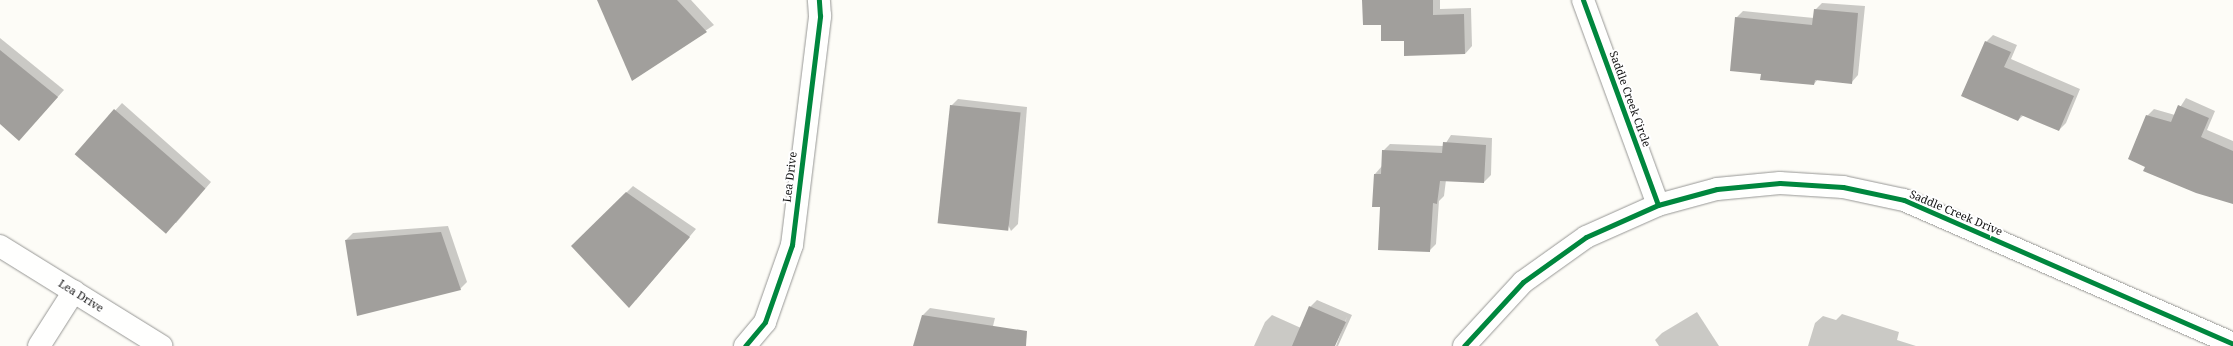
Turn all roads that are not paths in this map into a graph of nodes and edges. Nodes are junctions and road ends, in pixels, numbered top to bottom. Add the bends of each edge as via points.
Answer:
1 (819, 0) edge
2 (1583, 0) edge
3 (1658, 205) junction
4 (0, 246) edge
5 (74, 291) junction
6 (2233, 344) edge
7 (38, 346) edge
8 (161, 346) edge
9 (745, 346) edge
10 (1464, 346) edge

1 - 9 street, Lea Drive via 820,16 792,245 765,322
2 - 3 street, Saddle Creek Circle
3 - 6 street, Saddle Creek Drive via 1717,189 1780,183 1842,187 1904,200
3 - 10 street, Saddle Creek Drive via 1586,237 1523,282
4 - 5 street, Lea Drive
5 - 7 street
5 - 8 street, Lea Drive

